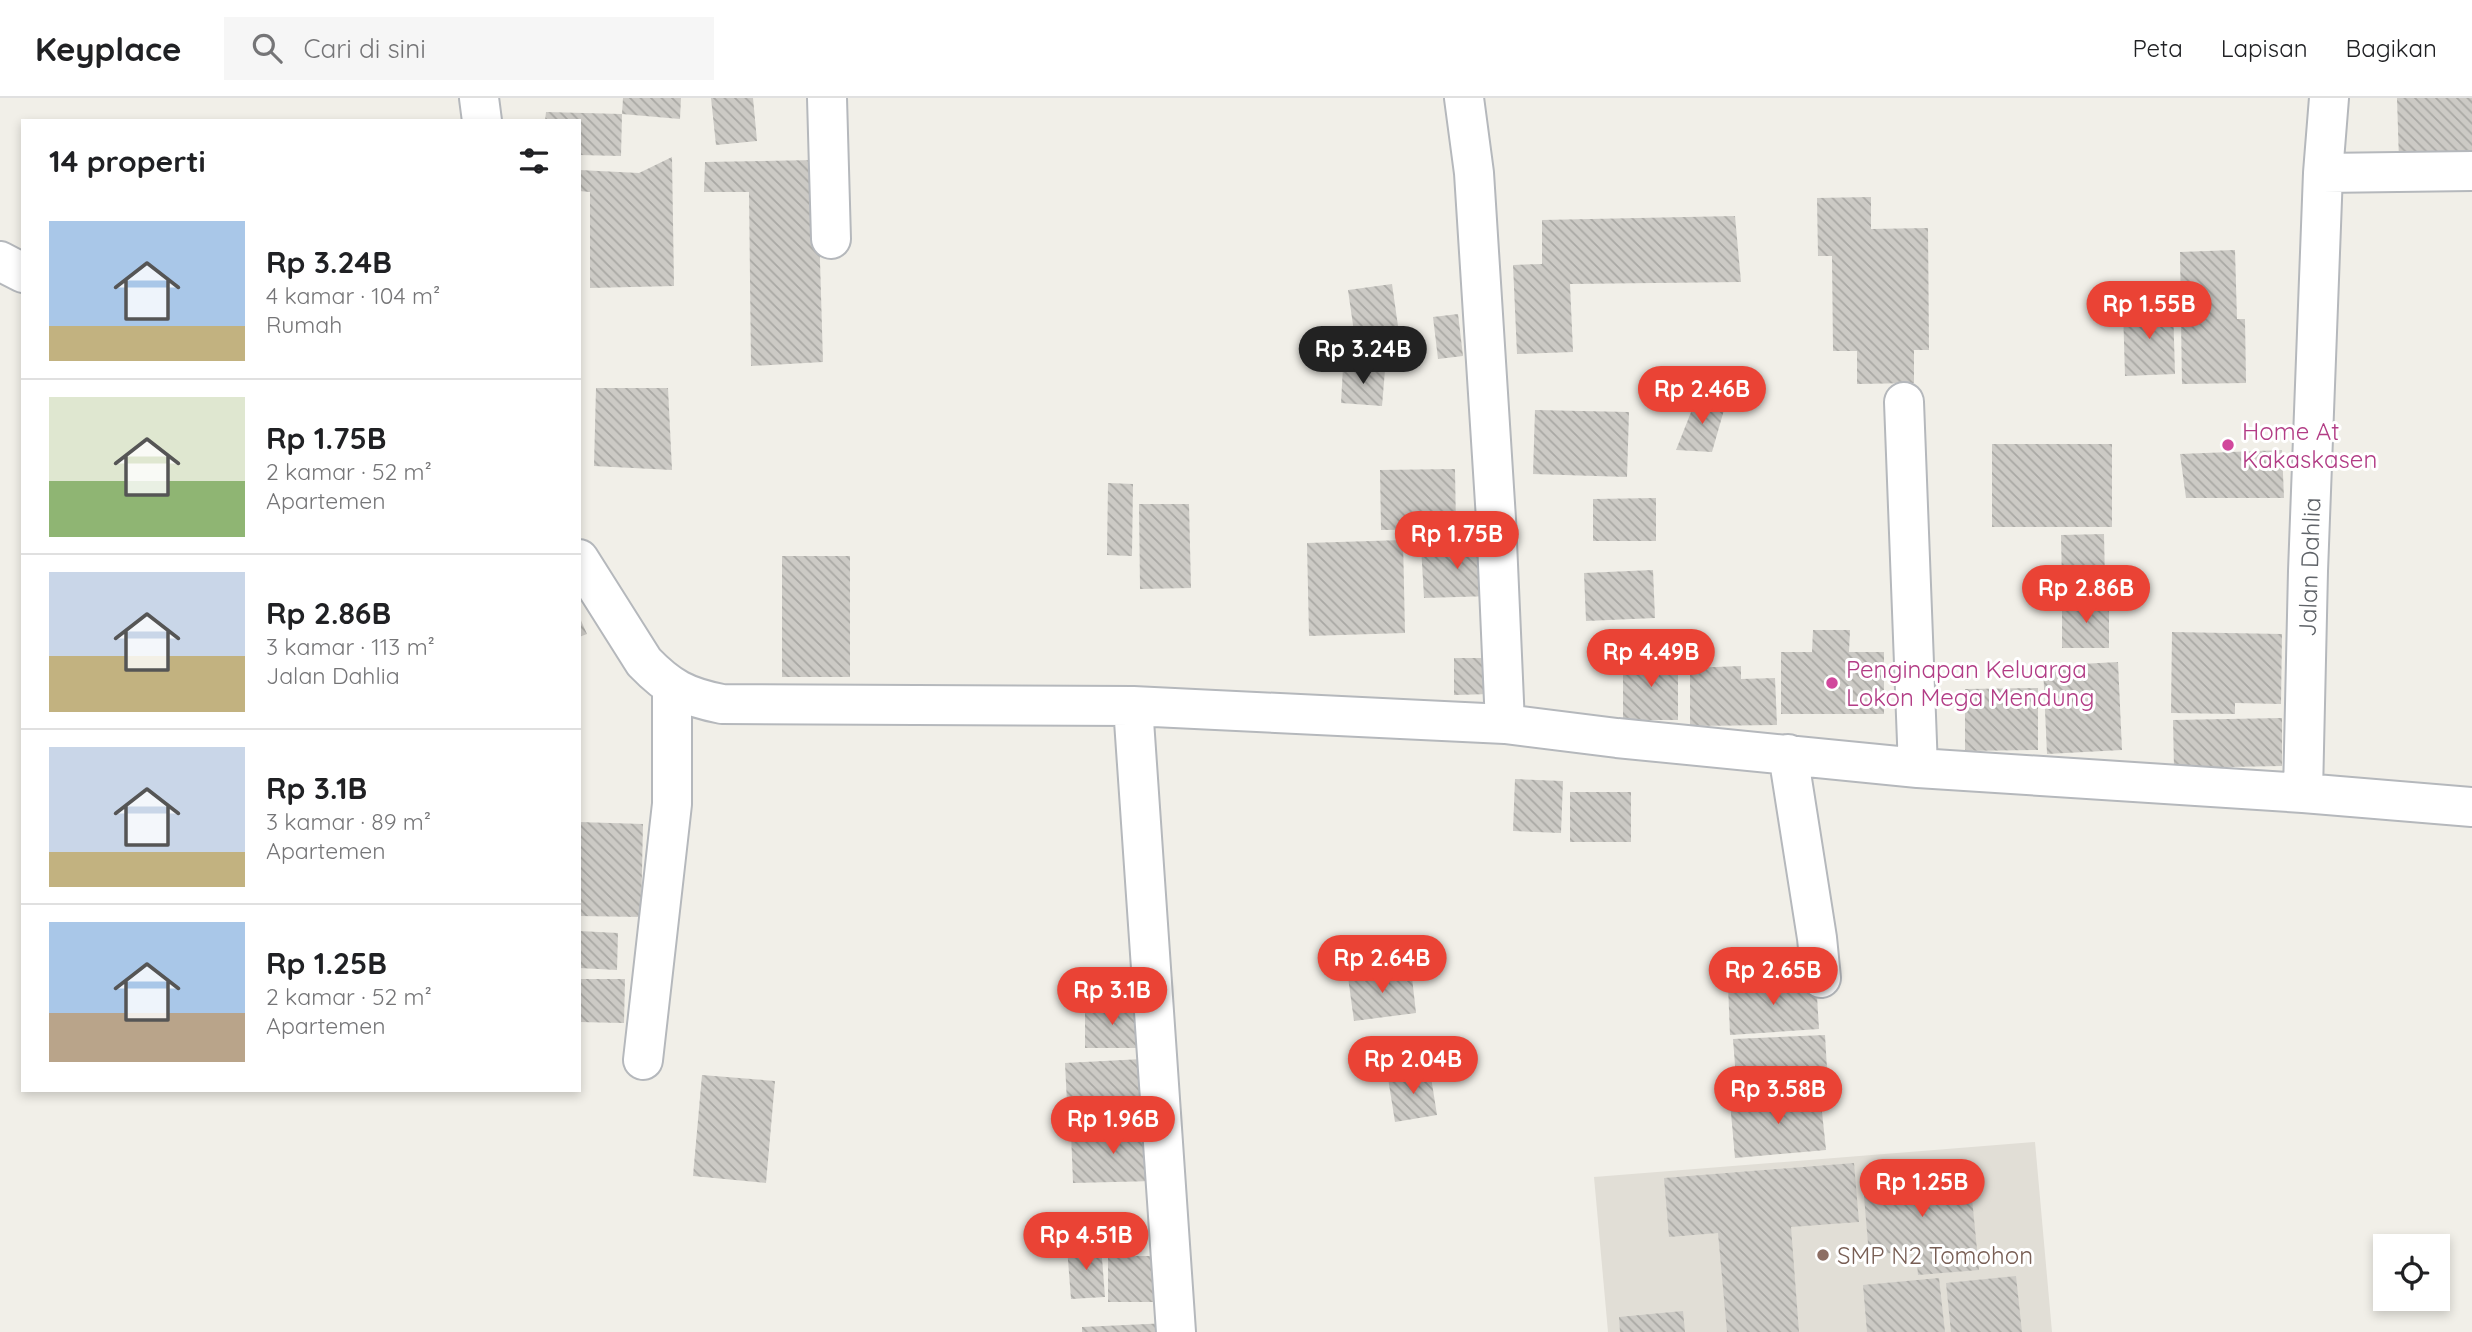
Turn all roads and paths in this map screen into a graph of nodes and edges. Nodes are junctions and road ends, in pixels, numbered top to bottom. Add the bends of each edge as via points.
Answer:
1 (479, 98) edge
2 (827, 98) edge
3 (1464, 98) edge
4 (2329, 98) edge
5 (482, 119) edge
6 (2472, 171) edge
7 (2323, 173) junction
8 (831, 239) dead end
9 (0, 261) edge
10 (21, 272) edge
11 (1904, 402) dead end
12 (581, 562) edge
13 (672, 685) junction
14 (1133, 706) junction
15 (1505, 724) junction
16 (1788, 754) junction
17 (1918, 768) junction
18 (2303, 793) junction
19 (2472, 807) edge
20 (1821, 978) dead end
21 (643, 1060) dead end
22 (1176, 1332) edge

1 - 5 street
2 - 8 street
3 - 15 street via 1474,173
4 - 7 street, Jalan Dahlia
6 - 7 street
7 - 18 street, Jalan Dahlia
9 - 10 street
11 - 17 street
12 - 13 street via 644,662
13 - 14 street via 694,698 722,704
13 - 21 street via 672,804
14 - 15 street
14 - 22 street
15 - 16 street
16 - 17 street
16 - 20 street
17 - 18 street
18 - 19 street

